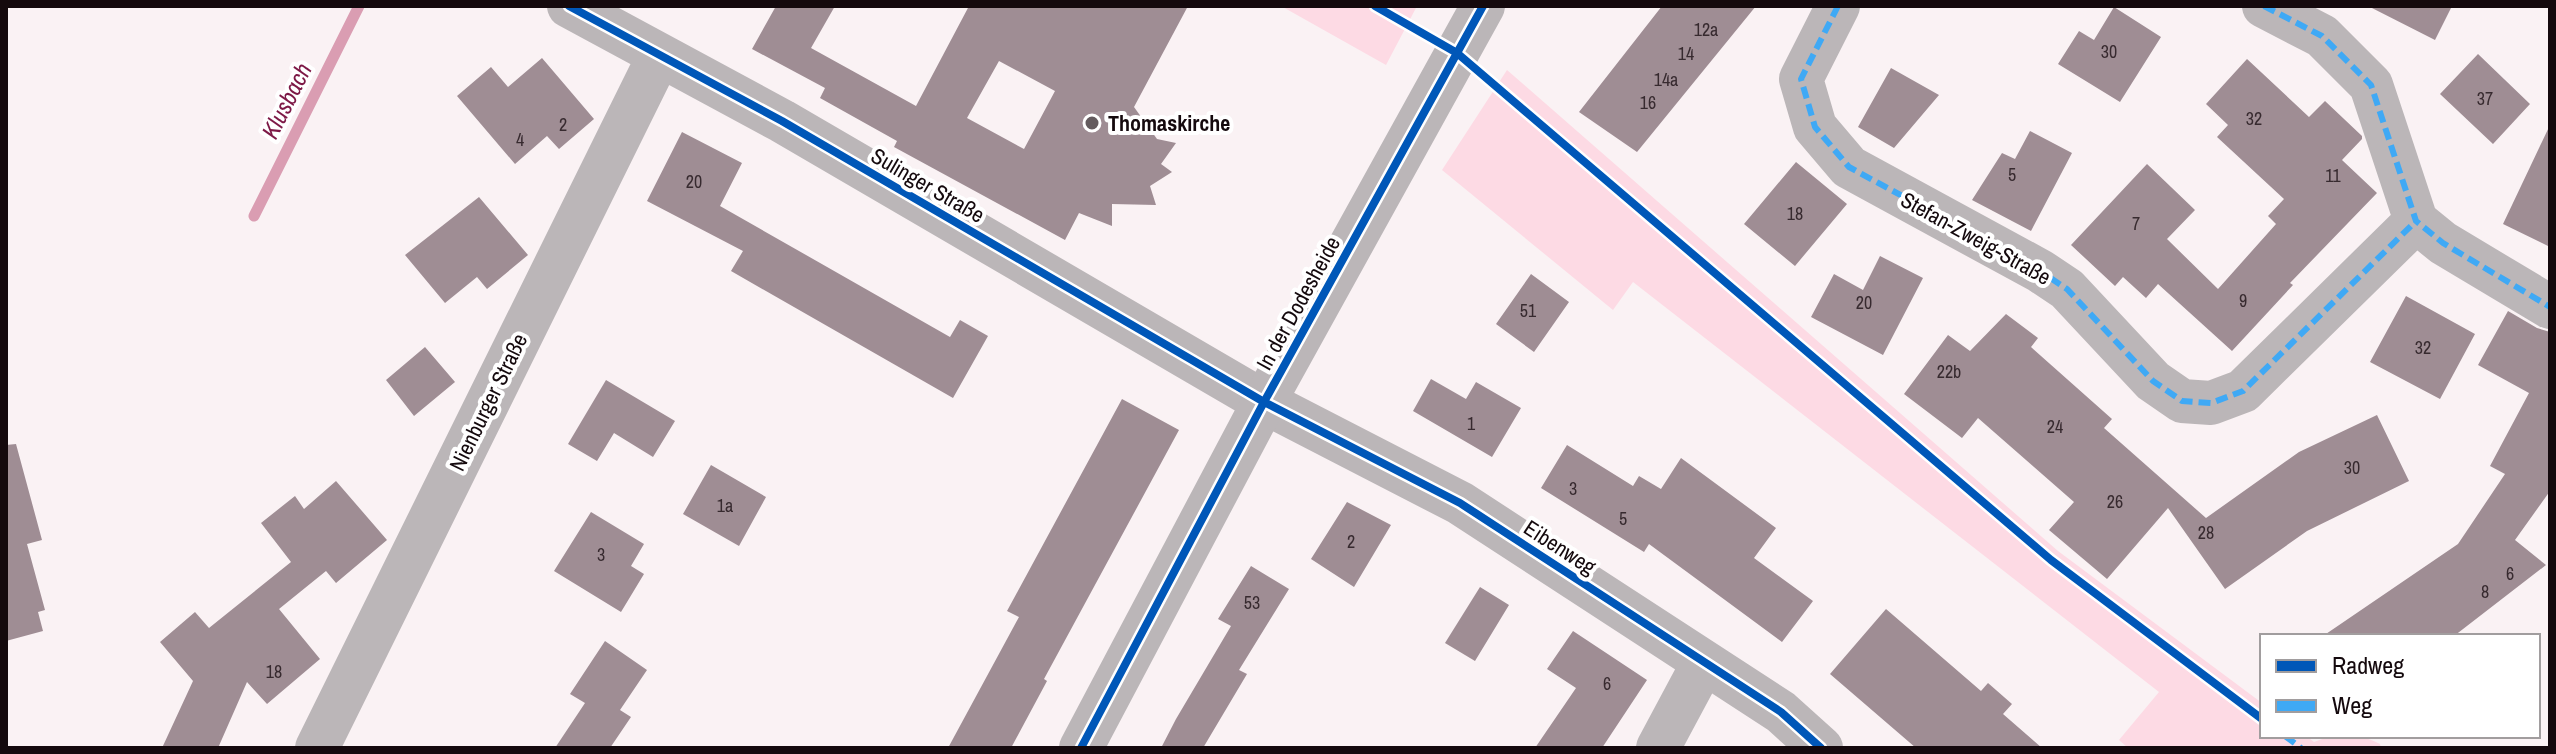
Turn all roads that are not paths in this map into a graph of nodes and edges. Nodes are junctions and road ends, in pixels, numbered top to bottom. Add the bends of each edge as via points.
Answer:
1 (569, 6) edge
2 (1483, 6) edge
3 (1838, 6) edge
4 (2264, 6) edge
5 (659, 56) junction
6 (2416, 221) junction
7 (2550, 307) edge
8 (1264, 402) junction
9 (1704, 662) junction
10 (317, 748) edge
11 (1081, 748) edge
12 (1658, 748) edge
13 (1821, 748) edge

1 - 5 street, Sulinger Straße
2 - 8 street, In der Dodesheide
3 - 6 street, Stefan-Zweig-Straße via 1801,79 1815,127 1849,167 2067,289 2153,381 2182,401 2211,403 2243,391
4 - 6 street via 2322,36 2371,85
5 - 8 street, Sulinger Straße via 782,121
5 - 10 street, Nienburger Straße
6 - 7 street
8 - 9 street, Eibenweg via 1460,503
8 - 11 street, In der Dodesheide
9 - 12 street
9 - 13 street, Eibenweg via 1781,712

